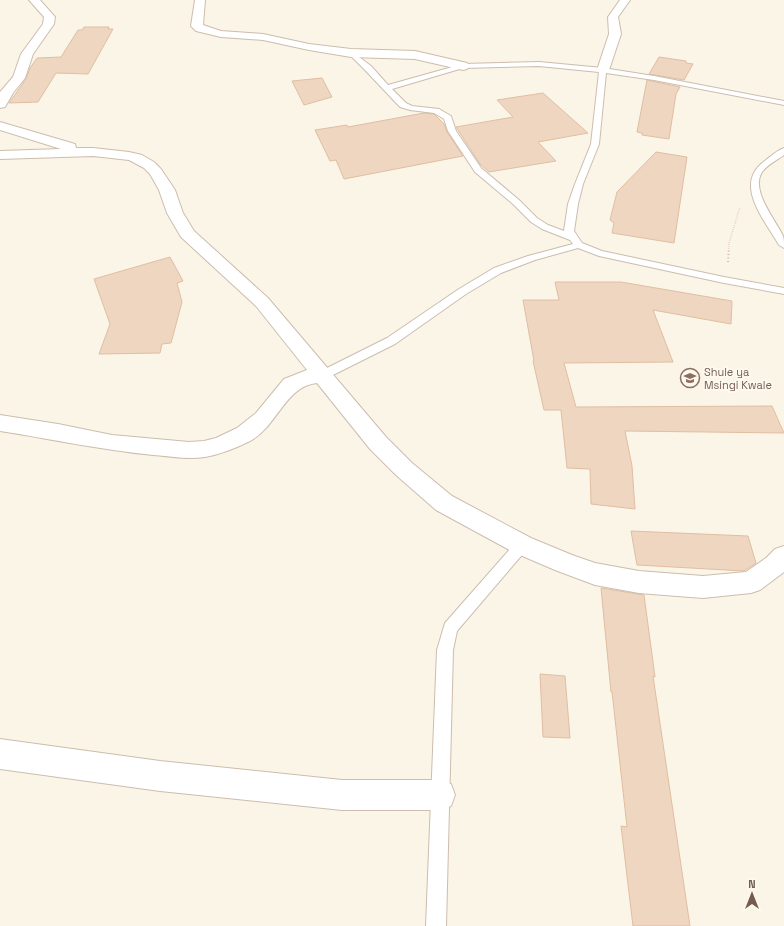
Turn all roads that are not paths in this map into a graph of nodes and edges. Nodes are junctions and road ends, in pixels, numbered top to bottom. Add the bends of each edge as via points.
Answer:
1 (34, 0) edge
2 (200, 0) edge
3 (625, 0) edge
4 (351, 52) junction
5 (463, 66) junction
6 (603, 70) junction
7 (386, 88) junction
8 (784, 103) edge
9 (0, 104) edge
10 (0, 126) edge
11 (784, 151) edge
12 (93, 152) junction
13 (0, 155) edge
14 (576, 242) junction
15 (784, 244) edge
16 (784, 292) edge
17 (323, 375) junction
18 (0, 423) edge
19 (522, 545) junction
20 (784, 556) edge
21 (0, 754) edge
22 (440, 795) junction
23 (436, 926) edge

1 - 9 street via 50,17 48,24 27,54 19,78 7,91
2 - 4 street via 196,20 200,29
3 - 6 street via 613,17 615,34
4 - 5 street via 415,55
4 - 7 lane
5 - 6 lane via 539,64
5 - 7 lane
6 - 8 lane via 692,84
6 - 14 lane via 595,144 578,184 573,204 569,231
7 - 14 lane via 403,106 436,111 448,118 452,131 478,170 534,220
10 - 12 street
11 - 15 lane via 759,170 755,176 754,189
12 - 13 street
12 - 17 street via 130,156 149,165 167,190 175,213 188,234 262,302
14 - 16 lane via 599,253
14 - 17 lane via 527,258 487,276 392,340 360,359
17 - 18 street via 306,377 291,384 262,418 244,434 222,445 204,449 112,444
17 - 19 street via 378,443 409,474 444,503
19 - 20 street via 595,574 639,582 703,587 751,582
19 - 22 lane via 450,628 445,650
21 - 22 street via 160,776 342,795
22 - 23 lane

